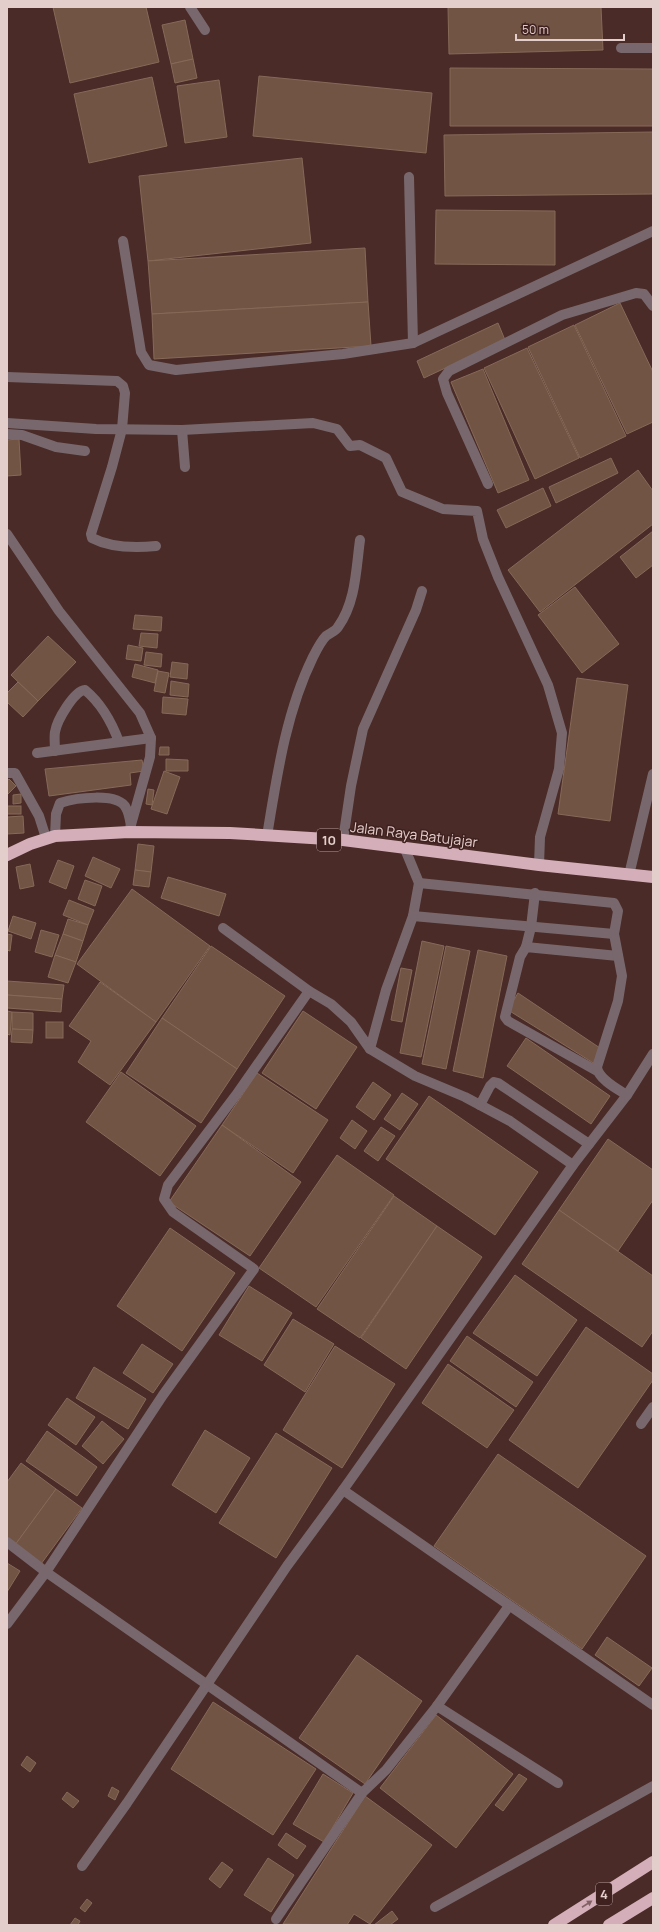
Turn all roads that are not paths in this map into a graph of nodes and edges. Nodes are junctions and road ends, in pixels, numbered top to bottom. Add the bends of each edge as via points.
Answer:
1 (190, 7) edge
2 (205, 30) dead end
3 (621, 48) dead end
4 (653, 48) edge
5 (409, 177) dead end
6 (653, 231) edge
7 (123, 241) dead end
8 (653, 306) edge
9 (413, 343) junction
10 (7, 376) edge
11 (7, 423) edge
12 (122, 429) junction
13 (182, 430) junction
14 (7, 434) edge
15 (85, 451) dead end
16 (185, 467) dead end
17 (488, 484) dead end
18 (7, 534) edge
19 (360, 540) dead end
20 (156, 546) dead end
21 (422, 591) dead end
22 (151, 738) junction
23 (119, 742) junction
24 (55, 751) junction
25 (37, 753) dead end
26 (7, 772) edge
27 (653, 774) edge
28 (130, 829) junction
29 (267, 836) junction
30 (50, 837) junction
31 (343, 840) junction
32 (405, 849) junction
33 (7, 854) edge
34 (539, 865) junction
35 (629, 875) junction
36 (653, 877) edge
37 (420, 882) junction
38 (535, 893) junction
39 (413, 916) junction
40 (531, 927) junction
41 (223, 928) dead end
42 (614, 934) junction
43 (526, 947) junction
44 (618, 956) junction
45 (309, 991) junction
46 (370, 1049) junction
47 (653, 1054) edge
48 (597, 1071) junction
49 (626, 1095) junction
50 (480, 1105) junction
51 (589, 1144) junction
52 (573, 1165) junction
53 (653, 1407) edge
54 (641, 1424) dead end
55 (343, 1490) junction
56 (7, 1542) edge
57 (46, 1572) junction
58 (508, 1606) junction
59 (7, 1624) edge
60 (206, 1684) junction
61 (653, 1705) edge
62 (437, 1706) junction
63 (558, 1783) dead end
64 (653, 1786) edge
65 (362, 1793) junction
66 (653, 1862) edge
67 (82, 1866) dead end
68 (653, 1898) edge
69 (435, 1907) dead end
70 (276, 1919) dead end
71 (554, 1925) edge
72 (609, 1925) edge

1 - 2 street
3 - 4 street
5 - 9 street
6 - 9 street
7 - 9 street via 141,352 149,365 176,370 343,354
8 - 17 street via 644,294 636,293 562,315 449,371 443,379 447,393
10 - 12 street via 117,381 123,386 125,393
11 - 12 street
12 - 13 street
12 - 20 street via 92,529 92,538 137,548
13 - 16 street
13 - 34 street via 313,423 337,429 350,446 360,445 386,458 402,492 443,509 477,511 483,539 548,685 562,733 559,768 540,837
14 - 15 street via 22,434 56,447
18 - 22 street via 59,611 140,713
19 - 29 street via 353,595 338,629 325,637 313,656 296,700 278,767
21 - 31 street via 364,729 351,786
22 - 23 street
22 - 28 street via 150,757
23 - 24 street
23 - 24 street via 111,722 91,694 82,690 77,692 66,708 55,731
24 - 25 street
26 - 30 street via 15,773
27 - 35 street
28 - 29 highway, Jalan Raya Batujajar / 10
28 - 30 highway, Jalan Raya Batujajar / 10
28 - 30 street via 126,807 117,800 71,800 60,803
29 - 31 highway, Jalan Raya Batujajar / 10
30 - 33 highway, Jalan Raya Batujajar / 10
31 - 32 highway, Jalan Raya Batujajar / 10
32 - 34 highway, Jalan Raya Batujajar / 10
32 - 37 street
34 - 35 highway, Jalan Raya Batujajar / 10
35 - 36 highway, Jalan Raya Batujajar / 10
37 - 38 street
37 - 39 street
38 - 40 street
38 - 42 street via 614,903 618,911
39 - 40 street
39 - 46 street via 386,990
40 - 42 street
40 - 43 street
41 - 45 street
42 - 44 street
43 - 44 street
43 - 48 street via 520,957 505,1017
44 - 48 street via 622,976 618,1000
45 - 46 street via 331,1004 351,1022
45 - 57 street via 236,1095 168,1185 164,1199 173,1212 254,1269 163,1395
46 - 50 street via 415,1076
47 - 49 street
48 - 49 street
49 - 51 street
50 - 51 street via 490,1086 494,1082 498,1083
50 - 52 street via 510,1121
51 - 52 street
52 - 55 street
53 - 54 street
55 - 58 street
55 - 60 street
56 - 57 street
57 - 59 street
57 - 60 street
58 - 61 street
58 - 62 street
60 - 65 street
60 - 67 street
62 - 63 street
62 - 65 street via 386,1770
64 - 69 street
65 - 70 street
71 -> 66 highway, 4
68 - 72 highway, 4

